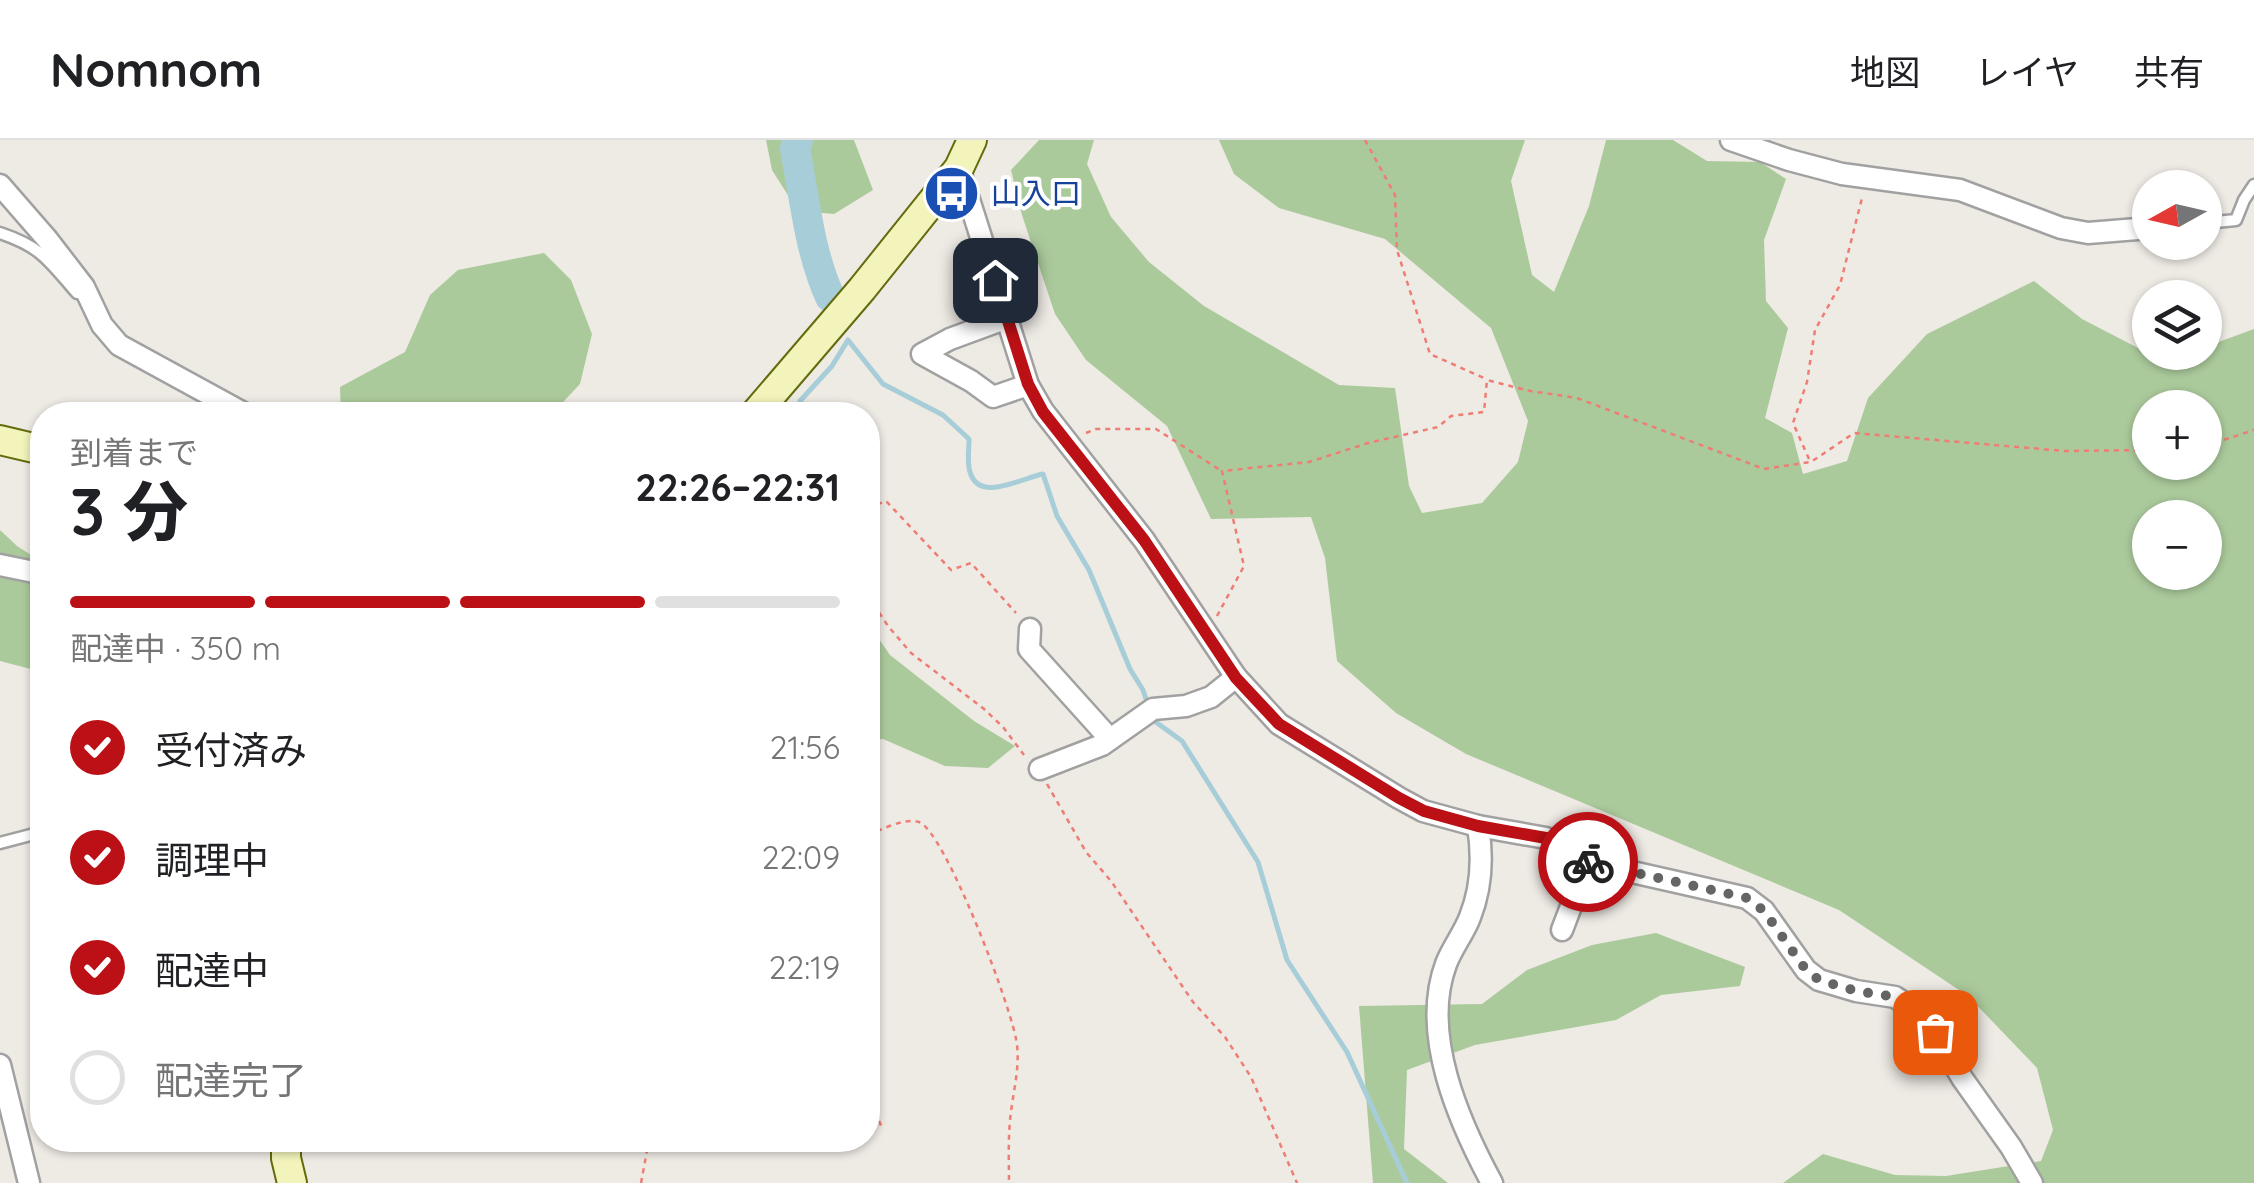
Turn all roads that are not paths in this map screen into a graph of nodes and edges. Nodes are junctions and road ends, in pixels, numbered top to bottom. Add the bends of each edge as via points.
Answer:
1 (972, 140) edge
2 (1731, 140) edge
3 (958, 168) junction
4 (0, 185) edge
5 (2254, 186) edge
6 (2222, 221) edge
7 (2132, 229) edge
8 (0, 233) edge
9 (1007, 318) junction
10 (102, 325) junction
11 (1028, 384) junction
12 (223, 402) edge
13 (765, 402) edge
14 (0, 440) edge
15 (30, 447) edge
16 (0, 565) edge
17 (30, 571) edge
18 (1030, 629) road end
19 (1236, 678) junction
20 (1110, 738) junction
21 (1040, 769) road end
22 (1478, 826) junction
23 (30, 835) edge
24 (0, 843) edge
25 (1588, 862) junction
26 (1562, 930) dead end
27 (0, 1064) edge
28 (286, 1152) edge
29 (29, 1183) edge
30 (292, 1183) edge
31 (1492, 1183) edge
32 (2032, 1183) edge

1 - 3 street
2 - 7 street via 1842,174 1960,190 2061,228
3 - 9 street
3 - 13 street
4 - 10 street via 84,287
5 - 6 lane via 2236,220
8 - 10 lane via 45,255
9 - 11 street
9 - 11 street via 922,354 993,397
10 - 12 street via 119,345
11 - 19 street
14 - 15 street
16 - 17 street
18 - 20 street via 1029,649
19 - 20 street via 1199,702 1153,709
19 - 22 street via 1279,724 1399,798
20 - 21 street
22 - 25 street via 1546,838
22 - 31 street via 1482,870 1440,984 1437,1024 1461,1117
23 - 24 lane
25 - 26 street
25 - 32 street via 1747,898 1819,980 1895,997 1919,1013
27 - 29 street
28 - 30 street

